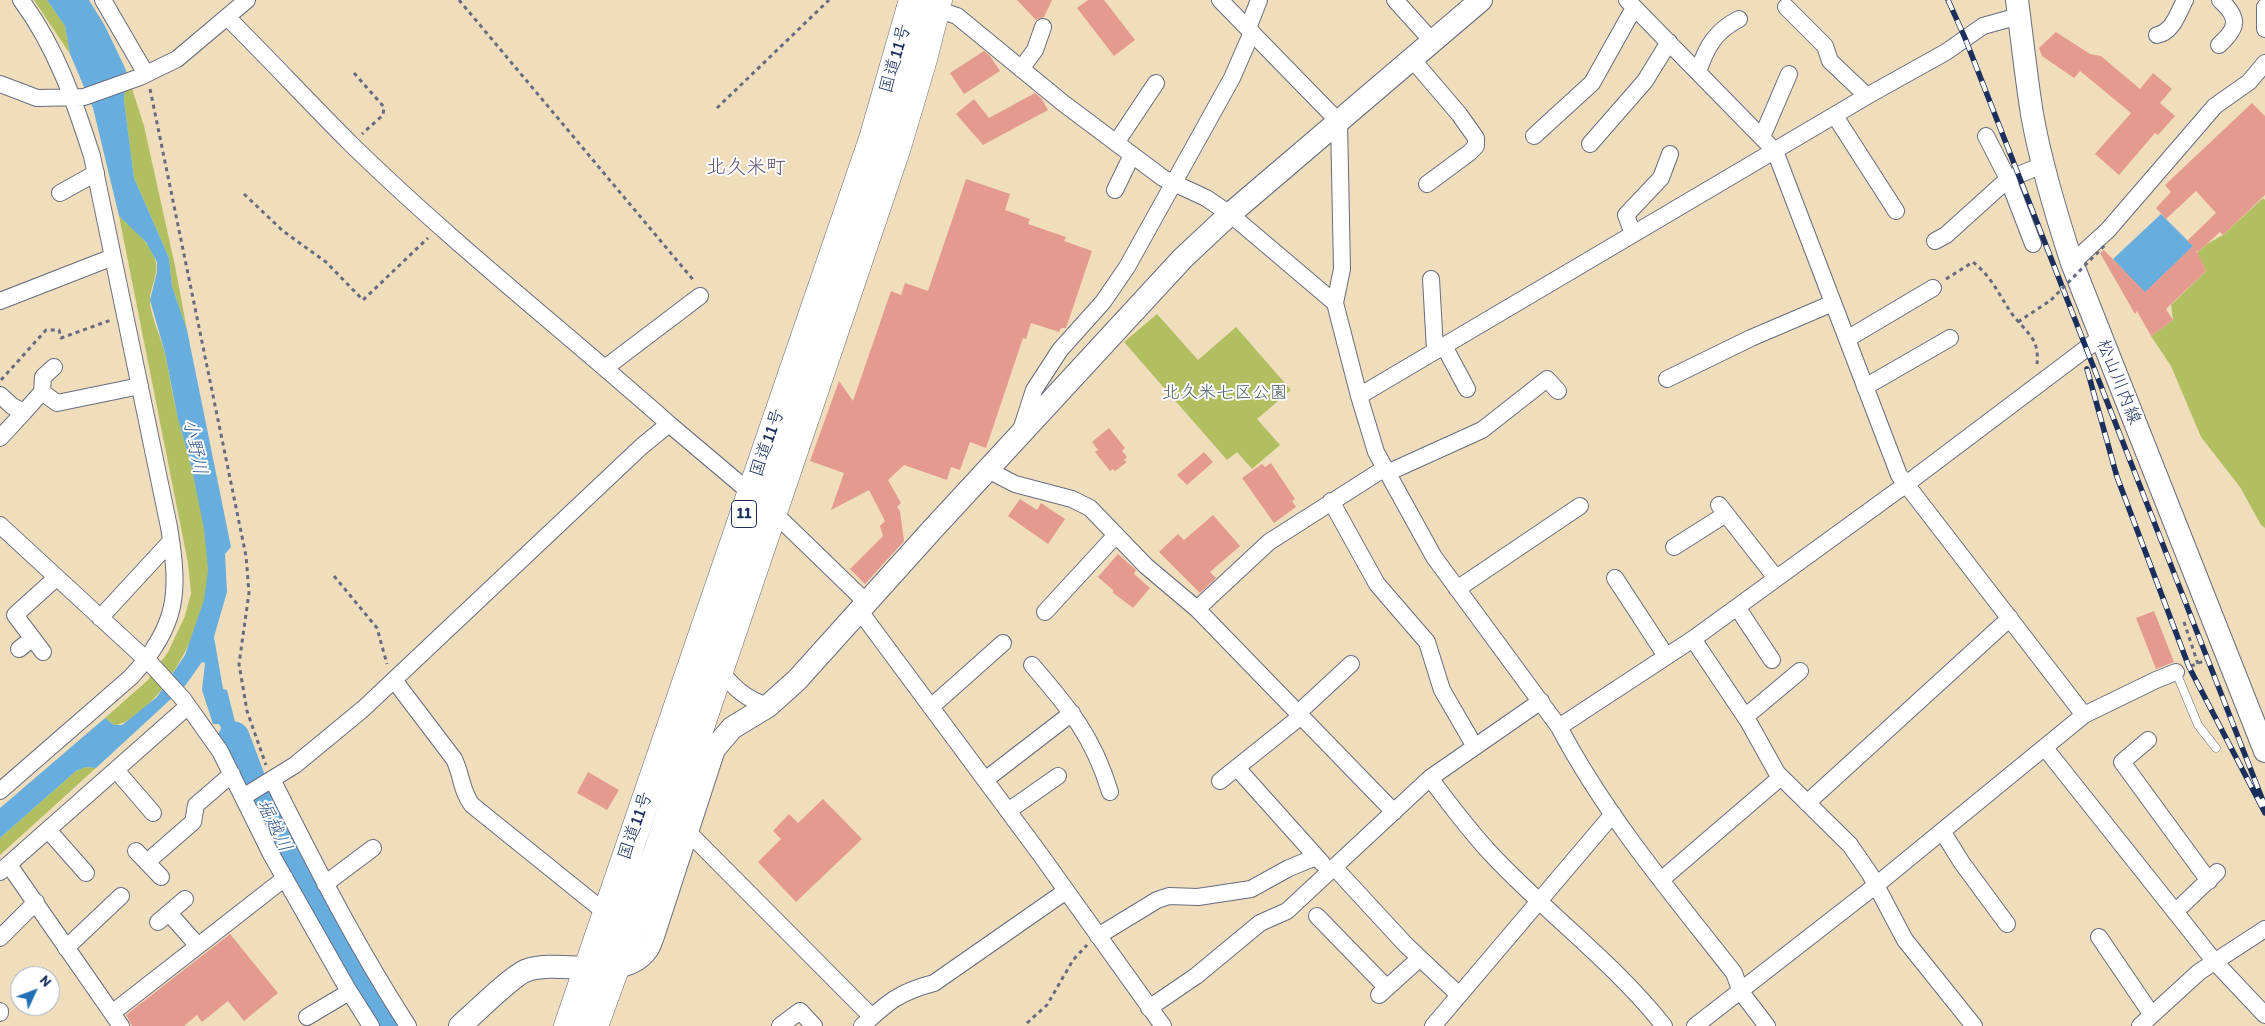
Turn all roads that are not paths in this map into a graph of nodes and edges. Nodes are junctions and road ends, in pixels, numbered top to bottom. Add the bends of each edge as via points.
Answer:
1 (20, 0) edge
2 (103, 0) edge
3 (247, 0) edge
4 (1220, 0) edge
5 (1259, 0) edge
6 (1395, 0) edge
7 (1482, 0) edge
8 (2185, 0) edge
9 (2222, 0) edge
10 (921, 2) edge
11 (1631, 4) edge
12 (1786, 7) dead end
13 (2265, 7) edge
14 (2018, 8) edge
15 (228, 18) junction
16 (1739, 19) dead end
17 (1043, 26) dead end
18 (2265, 29) edge
19 (1250, 30) junction
20 (2157, 35) dead end
21 (1433, 42) junction
22 (1669, 42) junction
23 (2219, 45) dead end
24 (1412, 59) junction
25 (2265, 63) edge
26 (1021, 69) junction
27 (1698, 72) junction
28 (1788, 74) dead end
29 (143, 76) junction
30 (1156, 83) dead end
31 (0, 84) edge
32 (1867, 96) junction
33 (79, 98) junction
34 (1835, 116) junction
35 (1339, 122) junction
36 (1534, 136) dead end
37 (1986, 136) dead end
38 (1762, 137) junction
39 (1116, 143) junction
40 (1590, 144) dead end
41 (1775, 151) junction
42 (1670, 154) dead end
43 (1132, 155) junction
44 (2043, 165) junction
45 (96, 173) junction
46 (2008, 179) junction
47 (1174, 184) junction
48 (1427, 184) dead end
49 (1115, 190) dead end
50 (60, 193) dead end
51 (1896, 211) dead end
52 (1230, 214) junction
53 (1633, 234) junction
54 (1935, 241) dead end
55 (2032, 244) dead end
56 (113, 256) junction
57 (2072, 263) junction
58 (1431, 279) dead end
59 (1933, 288) road end
60 (700, 296) road end
61 (0, 301) edge
62 (1833, 302) junction
63 (1335, 303) junction
64 (1950, 338) dead end
65 (2100, 338) junction
66 (1847, 340) junction
67 (1440, 348) junction
68 (54, 367) dead end
69 (604, 368) junction
70 (1667, 379) dead end
71 (140, 386) junction
72 (1865, 387) junction
73 (1467, 389) dead end
74 (1558, 391) dead end
75 (42, 392) junction
76 (0, 395) edge
77 (1359, 396) junction
78 (24, 412) junction
79 (669, 424) junction
80 (0, 438) edge
81 (1017, 439) junction
82 (988, 470) junction
83 (1386, 470) junction
84 (1905, 485) junction
85 (751, 494) junction
86 (1331, 502) junction
87 (1580, 506) dead end
88 (772, 511) junction
89 (0, 525) edge
90 (1116, 535) junction
91 (171, 540) junction
92 (1674, 547) dead end
93 (56, 578) junction
94 (1615, 578) dead end
95 (1776, 578) junction
96 (1457, 590) junction
97 (862, 606) junction
98 (1737, 607) junction
99 (1197, 609) junction
100 (1045, 612) dead end
101 (100, 618) junction
102 (2010, 618) junction
103 (32, 639) junction
104 (1693, 639) junction
105 (1003, 643) dead end
106 (19, 649) dead end
107 (43, 652) dead end
108 (1666, 656) junction
109 (1772, 660) dead end
110 (150, 663) junction
111 (1351, 664) dead end
112 (1032, 665) dead end
113 (718, 668) junction
114 (1800, 671) dead end
115 (2176, 672) joint
116 (394, 680) junction
117 (1541, 701) junction
118 (186, 703) junction
119 (768, 706) junction
120 (931, 707) junction
121 (1072, 712) junction
122 (1299, 715) junction
123 (2084, 716) junction
124 (1745, 717) junction
125 (1559, 727) junction
126 (2148, 740) dead end
127 (1474, 745) junction
128 (2045, 748) junction
129 (2216, 748) dead end
130 (2265, 751) edge
131 (1237, 768) junction
132 (116, 770) junction
133 (232, 774) junction
134 (1058, 776) dead end
135 (1781, 777) junction
136 (1430, 778) junction
137 (985, 780) junction
138 (270, 781) junction
139 (1220, 781) dead end
140 (0, 791) edge
141 (1110, 792) dead end
142 (245, 796) junction
143 (1807, 803) junction
144 (1008, 811) junction
145 (153, 812) dead end
146 (1394, 812) junction
147 (1613, 814) junction
148 (48, 830) junction
149 (687, 831) junction
150 (1942, 831) junction
151 (373, 848) dead end
152 (1316, 857) junction
153 (5, 869) edge
154 (1331, 870) junction
155 (86, 873) dead end
156 (160, 877) dead end
157 (285, 878) junction
158 (1661, 880) junction
159 (325, 884) junction
160 (1874, 886) junction
161 (1066, 891) junction
162 (121, 896) dead end
163 (185, 899) dead end
164 (36, 902) junction
165 (1540, 902) junction
166 (2175, 912) junction
167 (606, 913) junction
168 (1317, 916) dead end
169 (2007, 924) dead end
170 (2265, 930) edge
171 (1098, 936) junction
172 (2099, 937) dead end
173 (0, 938) edge
174 (198, 946) junction
175 (66, 948) junction
176 (1420, 958) junction
177 (2214, 962) junction
178 (588, 968) junction
179 (616, 968) junction
180 (349, 992) junction
181 (1741, 992) junction
182 (1459, 995) junction
183 (1149, 1008) junction
184 (2265, 1014) edge
185 (307, 1017) dead end
186 (117, 1019) edge
187 (867, 1021) edge
188 (2146, 1021) edge
189 (371, 1026) edge
190 (408, 1026) edge
191 (460, 1026) edge
192 (568, 1026) edge
193 (594, 1026) edge
194 (780, 1026) edge
195 (814, 1026) edge
196 (1163, 1026) edge
197 (1433, 1026) edge
198 (1664, 1026) edge
199 (1695, 1026) edge
200 (1767, 1026) edge
201 (1974, 1026) edge

1 - 33 street via 36,20
2 - 29 street
3 - 15 street
4 - 19 street
5 - 19 street
6 - 21 street
7 - 21 street
8 - 20 street via 2172,26
9 - 23 street via 2233,15 2235,24 2231,34
10 - 26 street via 957,16
10 - 85 highway, 国道11号 / 11
10 - 88 highway, 国道11号 / 11 via 897,147
11 - 22 street
11 - 36 street via 1592,82
12 - 32 street via 1825,46 1830,61
13 - 18 street
14 - 32 street
14 - 44 street, 松山川内線 via 2032,114
15 - 29 street via 177,59
15 - 69 street via 351,144 495,275
16 - 27 street via 1725,26 1713,38
17 - 26 street via 1035,50
19 - 35 street
19 - 47 street via 1232,78
21 - 24 street
22 - 27 street
22 - 40 street via 1644,81
24 - 35 street
24 - 48 street via 1476,138 1476,146 1469,153
25 - 57 street via 2249,82 2215,106 2108,230
26 - 39 street
27 - 38 street
28 - 38 street
29 - 33 street
30 - 39 street
31 - 33 street via 37,98
32 - 34 street
33 - 45 street
34 - 41 street
34 - 51 street
35 - 52 street
35 - 63 street via 1342,269
37 - 46 street
38 - 41 street
39 - 43 street
41 - 53 street
41 - 62 street
42 - 53 street via 1661,178 1626,215
43 - 47 street
43 - 49 street
44 - 46 street
44 - 57 street, 松山川内線
45 - 50 street
45 - 56 street
46 - 54 street via 1946,235
46 - 55 street
47 - 52 street via 1206,198
47 - 81 street via 1127,266 1102,302 1060,350 1034,390
52 - 63 street
52 - 81 street via 1183,258
53 - 67 street
56 - 61 street
56 - 71 street
57 - 65 street, 松山川内線
58 - 67 street
59 - 66 street
60 - 69 street
62 - 66 street
62 - 70 street
63 - 77 street
64 - 72 street
65 - 84 street
65 - 130 street, 松山川内線
66 - 72 street
67 - 73 street
67 - 77 street
68 - 75 street via 43,377
69 - 79 street
71 - 75 street via 57,403
71 - 91 street
72 - 84 street
74 - 83 street via 1547,380 1485,436
75 - 78 street
76 - 78 street
77 - 83 street via 1376,452
78 - 80 street
79 - 85 street
79 - 116 street
81 - 82 street
82 - 90 street via 1015,484 1072,499 1090,508
82 - 97 street
83 - 86 street
83 - 96 street via 1434,557
84 - 95 street
84 - 102 street
85 - 88 street
85 - 167 highway, 国道11号 / 11
86 - 99 street via 1269,542
86 - 127 street via 1377,584 1431,650 1442,690
87 - 96 street
88 - 97 street
88 - 113 highway, 国道11号 / 11
89 - 93 street
90 - 99 street via 1146,566
90 - 100 street
91 - 101 street
91 - 110 street via 176,582 172,607
92 - 95 street via 1722,509
93 - 101 street
93 - 103 street via 15,616
94 - 108 street
95 - 98 street
96 - 117 street
97 - 119 street via 797,680
97 - 120 street
98 - 104 street
98 - 109 street
99 - 122 street
101 - 110 street
102 - 123 street
102 - 143 street
103 - 106 street
103 - 107 street
104 - 108 street
104 - 124 street
105 - 120 street
108 - 125 street
110 - 118 street
110 - 140 street
111 - 122 street
112 - 121 street
113 - 119 street via 735,689 750,700
113 - 179 highway, 国道11号 / 11
114 - 124 street
115 - 123 street
115 - 129 lane via 2198,725
116 - 138 street via 326,740
116 - 167 street via 454,760 460,770 464,795 472,805
117 - 125 street
117 - 127 street
118 - 132 street
118 - 133 street
119 - 149 street via 732,728 714,749
120 - 137 street
121 - 137 street
121 - 141 street via 1100,760
122 - 131 street
122 - 146 street
123 - 128 street
124 - 135 street
125 - 147 street via 1574,756
126 - 166 street via 2122,762 2213,876
127 - 136 street
128 - 150 street
128 - 166 street
131 - 139 street
131 - 152 street
132 - 145 street
132 - 148 street
133 - 142 street
133 - 156 street via 196,805 193,822 141,857
134 - 144 street
135 - 143 street
135 - 158 street
136 - 146 street
136 - 165 street via 1494,858
137 - 144 street
138 - 142 street
138 - 159 street
142 - 157 street
143 - 160 street via 1850,845 1870,874
144 - 161 street
146 - 154 street
147 - 158 street
147 - 165 street
148 - 153 street
148 - 155 street
149 - 179 street via 648,948 639,957
149 - 187 street
150 - 160 street
150 - 169 street
151 - 159 street
152 - 154 street
152 - 171 street via 1251,889 1198,897 1169,896 1157,900
153 - 164 street
154 - 176 street
154 - 183 street via 1287,911 1260,923 1196,976
157 - 174 street
157 - 180 street
158 - 181 street via 1734,973
159 - 190 street
160 - 181 street
160 - 201 street via 1905,940
161 - 171 street
161 - 187 street via 934,983 892,999
162 - 175 street
163 - 174 street via 163,918
164 - 173 street
164 - 175 street
165 - 182 street
165 - 198 street via 1610,966
166 - 177 street
167 - 178 highway, 国道11号 / 11
168 - 176 street via 1383,991
170 - 177 street
171 - 183 street
172 - 188 street
174 - 186 street
175 - 186 street
176 - 182 street
177 - 184 street
177 - 188 street
178 - 179 street
178 - 191 street via 538,967 522,972
178 - 192 highway, 国道11号 / 11
179 - 193 highway, 国道11号 / 11
180 - 185 street
180 - 189 street
181 - 199 street
181 - 200 street
182 - 197 street
183 - 196 street
194 - 195 street via 800,1010

